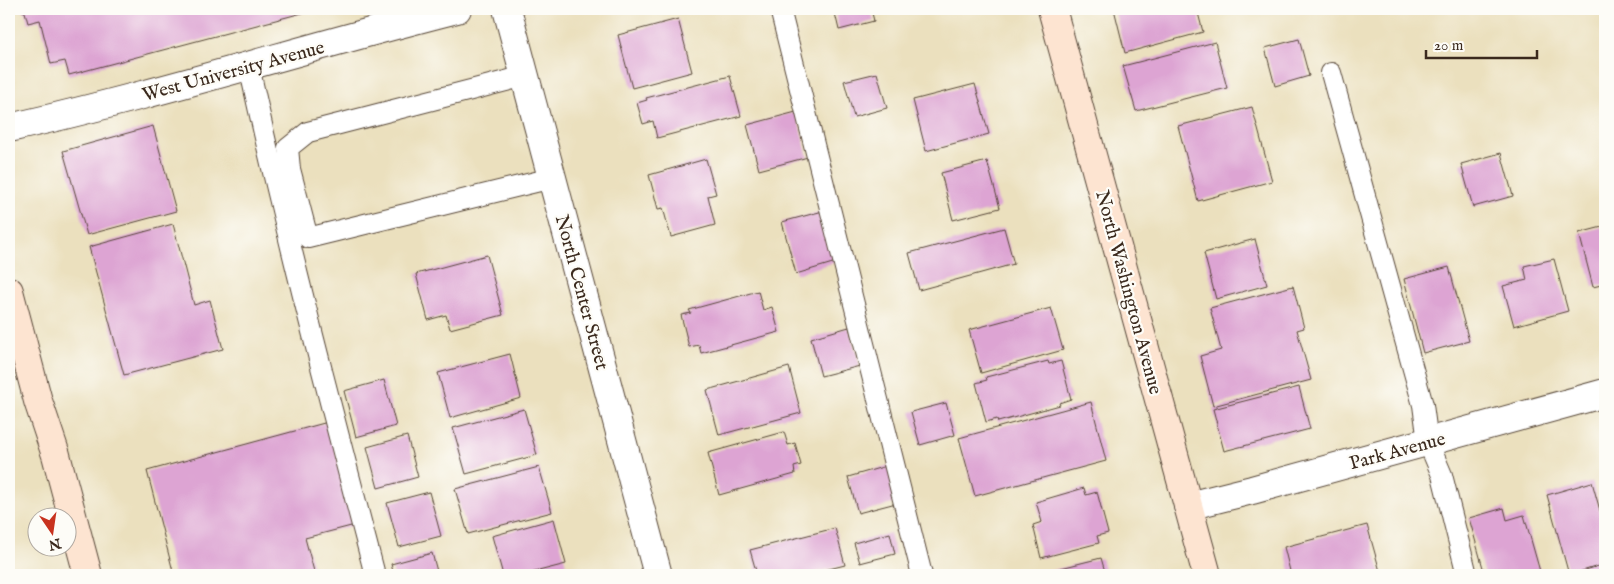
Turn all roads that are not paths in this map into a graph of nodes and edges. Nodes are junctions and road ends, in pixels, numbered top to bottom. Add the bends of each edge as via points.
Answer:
1 (457, 9) edge
2 (507, 9) edge
3 (780, 9) edge
4 (1052, 9) edge
5 (249, 66) junction
6 (1331, 73) dead end
7 (525, 76) junction
8 (9, 128) edge
9 (552, 178) junction
10 (9, 291) edge
11 (1605, 393) edge
12 (1428, 442) junction
13 (1188, 506) junction
14 (88, 575) edge
15 (375, 575) edge
16 (658, 575) edge
17 (922, 575) edge
18 (1206, 575) edge
19 (1467, 575) edge

1 - 5 street, West University Avenue
2 - 7 street, North Center Street
3 - 17 lane
4 - 13 street, North Washington Avenue
5 - 8 street, West University Avenue
5 - 15 lane
6 - 12 lane via 1422,405
7 - 9 street, North Center Street
7 - 9 lane via 308,132 288,148 301,212 308,238
9 - 16 street, North Center Street
10 - 14 street
11 - 12 street, Park Avenue
12 - 13 street, Park Avenue
12 - 19 lane via 1442,475
13 - 18 street, North Washington Avenue

